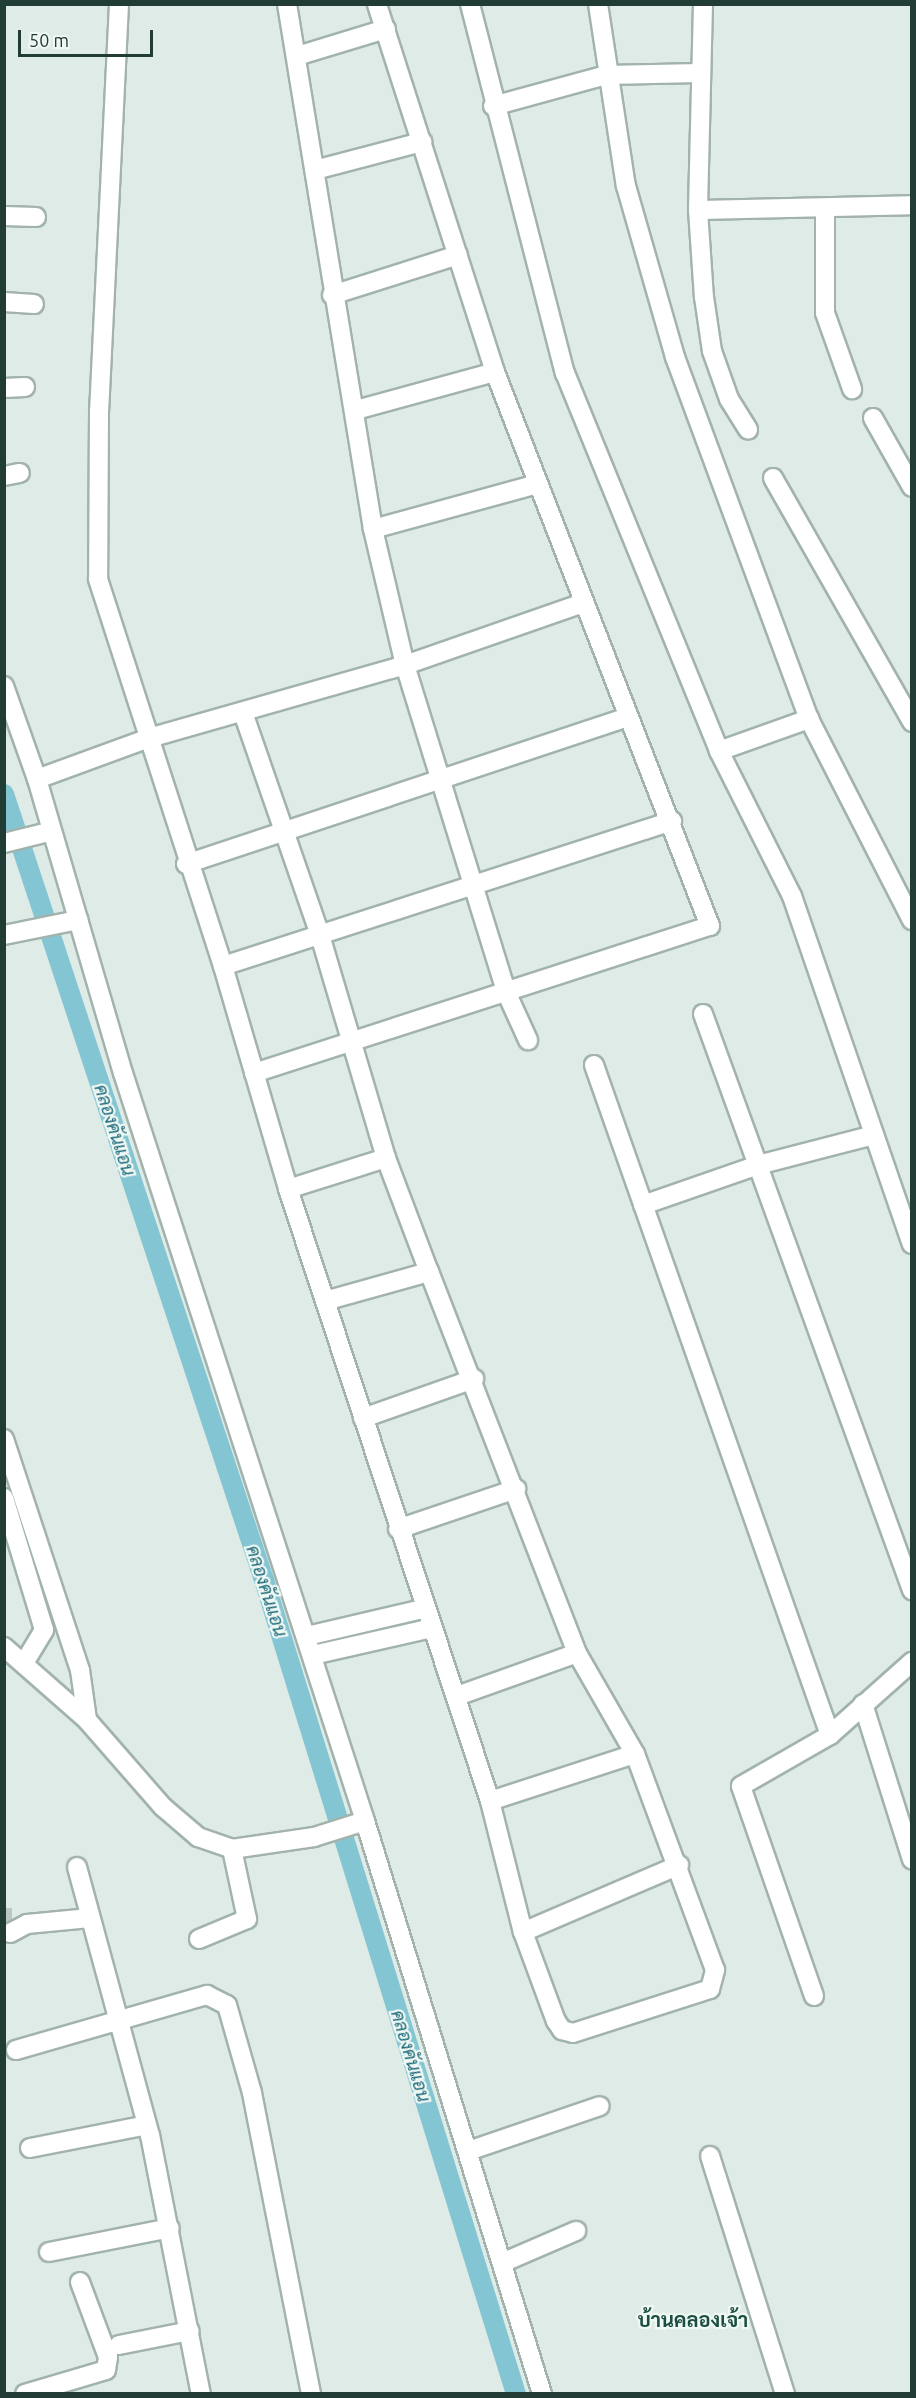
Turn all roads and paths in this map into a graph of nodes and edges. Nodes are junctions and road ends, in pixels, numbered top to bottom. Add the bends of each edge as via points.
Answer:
1 (119, 4) edge
2 (287, 4) edge
3 (377, 4) edge
4 (470, 4) edge
5 (598, 4) edge
6 (703, 4) edge
7 (386, 29) junction
8 (297, 56) junction
9 (700, 73) junction
10 (606, 75) junction
11 (493, 106) junction
12 (422, 142) junction
13 (315, 170) junction
14 (912, 205) edge
15 (698, 210) junction
16 (825, 210) junction
17 (4, 216) edge
18 (36, 217) dead end
19 (458, 255) junction
20 (332, 295) junction
21 (4, 302) edge
22 (34, 303) dead end
23 (495, 372) junction
24 (25, 387) dead end
25 (4, 388) edge
26 (852, 389) dead end
27 (356, 410) junction
28 (873, 418) dead end
29 (748, 430) dead end
30 (773, 478) dead end
31 (538, 484) junction
32 (912, 487) edge
33 (374, 529) junction
34 (583, 603) junction
35 (405, 665) junction
36 (4, 686) edge
37 (243, 712) junction
38 (627, 717) junction
39 (809, 719) junction
40 (912, 722) edge
41 (149, 738) junction
42 (719, 751) junction
43 (37, 779) junction
44 (440, 779) junction
45 (672, 821) junction
46 (285, 831) junction
47 (46, 833) junction
48 (4, 843) edge
49 (186, 864) junction
50 (475, 886) junction
51 (78, 920) junction
52 (912, 920) edge
53 (319, 932) junction
54 (4, 934) edge
55 (223, 966) junction
56 (507, 994) junction
57 (703, 1014) dead end
58 (528, 1040) dead end
59 (353, 1042) junction
60 (594, 1065) dead end
61 (254, 1073) junction
62 (874, 1135) junction
63 (386, 1158) junction
64 (758, 1165) junction
65 (288, 1190) junction
66 (643, 1205) junction
67 (912, 1244) edge
68 (429, 1272) junction
69 (325, 1301) junction
70 (474, 1379) junction
71 (363, 1418) junction
72 (4, 1439) edge
73 (516, 1489) junction
74 (4, 1498) edge
75 (398, 1529) junction
76 (912, 1590) edge
77 (426, 1608) junction
78 (432, 1629) junction
79 (307, 1636) junction
80 (4, 1647) edge
81 (577, 1653) junction
82 (313, 1655) junction
83 (25, 1662) junction
84 (912, 1662) edge
85 (457, 1696) junction
86 (862, 1704) junction
87 (87, 1720) junction
88 (830, 1735) junction
89 (635, 1754) junction
90 (490, 1802) junction
91 (360, 1822) junction
92 (232, 1849) junction
93 (912, 1859) edge
94 (680, 1865) junction
95 (77, 1867) dead end
96 (90, 1918) junction
97 (16, 1924) tunnel mouth
98 (523, 1932) junction
99 (199, 1939) dead end
100 (814, 1996) dead end
101 (120, 2021) junction
102 (16, 2050) dead end
103 (600, 2106) dead end
104 (147, 2125) junction
105 (30, 2148) dead end
106 (468, 2151) junction
107 (710, 2156) dead end
108 (170, 2228) junction
109 (576, 2231) dead end
110 (49, 2252) dead end
111 (502, 2263) junction
112 (80, 2282) dead end
113 (189, 2331) junction
114 (119, 2345) dead end
115 (25, 2394) edge
116 (201, 2394) edge
117 (311, 2394) edge
118 (542, 2394) edge
119 (785, 2394) edge

1 - 41 street via 99,411 98,579
2 - 8 street
3 - 7 street
4 - 11 street
5 - 10 street
6 - 9 street
7 - 8 street
7 - 12 street
8 - 13 street
9 - 10 street
9 - 15 street
10 - 11 street
10 - 39 street via 626,186 675,357
11 - 42 street via 565,373
12 - 13 street
12 - 19 street
13 - 20 street
14 - 16 street
15 - 16 street
15 - 29 street via 712,351 729,399
16 - 26 street via 825,313
17 - 18 street
19 - 20 street
19 - 23 street
20 - 27 street
21 - 22 street
23 - 27 street
23 - 31 street
24 - 25 street
27 - 33 street
28 - 32 street
30 - 40 street
31 - 33 street
31 - 34 street
33 - 35 street
34 - 35 street
34 - 38 street
35 - 37 street
35 - 44 street
36 - 43 street
37 - 41 street
37 - 46 street
38 - 44 street
38 - 45 street
39 - 42 street
39 - 52 street
41 - 43 street
41 - 49 street
42 - 62 street via 792,896
43 - 47 street
44 - 46 street
44 - 50 street
45 - 50 street
45 - 56 street via 710,926
46 - 49 street
46 - 53 street
47 - 48 street
47 - 51 street
49 - 55 street
50 - 53 street
50 - 56 street
51 - 54 street
51 - 79 street via 123,1073
53 - 55 street
53 - 59 street
55 - 61 street
56 - 58 street
56 - 59 street
57 - 64 street
59 - 61 street
59 - 63 street
60 - 66 street
61 - 65 street
62 - 64 street
62 - 67 street
63 - 65 street
63 - 68 street
64 - 66 street
64 - 76 street
65 - 69 street
66 - 88 street
68 - 69 street
68 - 70 street
69 - 71 street
70 - 71 street
70 - 73 street
71 - 75 street
72 - 87 street via 80,1670
73 - 75 street
73 - 81 street
74 - 83 street via 44,1630
75 - 77 street
77 - 78 street
77 - 79 street
78 - 82 street
78 - 85 street
79 - 82 street
80 - 83 street
81 - 85 street
81 - 89 street
82 - 91 street
83 - 87 street
84 - 86 street
85 - 90 street
86 - 88 street
86 - 93 street
87 - 92 street via 177,1821 198,1837
88 - 100 street via 741,1786
89 - 90 street
89 - 94 street
90 - 98 street
91 - 92 street via 314,1837
91 - 106 street
92 - 99 street via 247,1919
94 - 98 street
94 - 98 street via 715,1970 710,1989 573,2033 562,2030
95 - 96 street
96 - 97 street
96 - 101 street
101 - 102 street
101 - 104 street
101 - 117 street via 207,1995 224,2001 231,2010
103 - 106 street
104 - 105 street
104 - 108 street
106 - 111 street
107 - 119 street
108 - 110 street
108 - 113 street
109 - 111 street
111 - 118 street
112 - 115 street via 108,2357 106,2370
113 - 114 street
113 - 116 street

